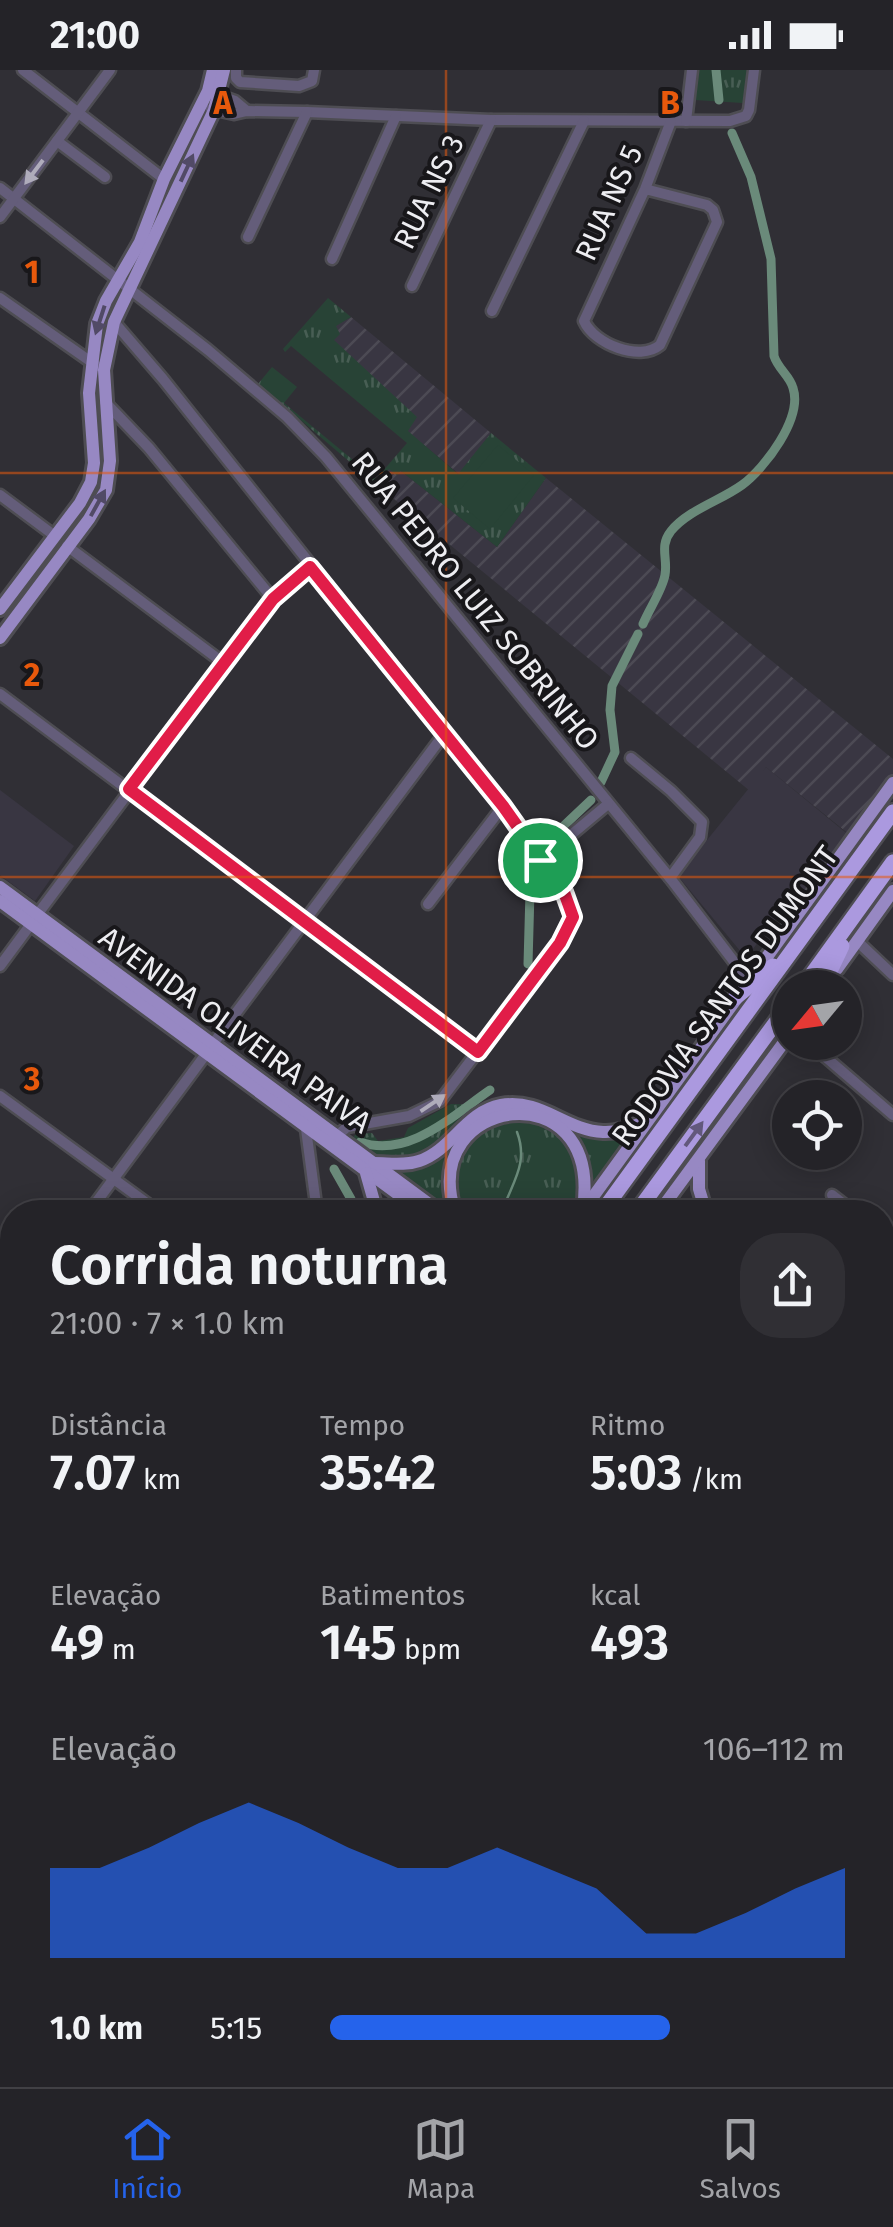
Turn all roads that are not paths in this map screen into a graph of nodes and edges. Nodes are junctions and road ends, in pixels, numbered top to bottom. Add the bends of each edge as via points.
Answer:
1 (23, 70) edge
2 (110, 70) edge
3 (236, 70) edge
4 (314, 70) edge
5 (692, 70) edge
6 (754, 70) edge
7 (214, 79) edge
8 (208, 108) junction
9 (247, 111) junction
10 (78, 112) junction
11 (307, 112) junction
12 (396, 116) junction
13 (492, 120) junction
14 (671, 121) junction
15 (686, 121) junction
16 (584, 122) junction
17 (57, 140) junction
18 (105, 178) dead end
19 (164, 179) junction
20 (0, 188) edge
21 (645, 189) junction
22 (14, 198) junction
23 (0, 217) edge
24 (248, 236) dead end
25 (332, 258) dead end
26 (123, 283) junction
27 (412, 286) dead end
28 (0, 298) edge
29 (492, 311) dead end
30 (114, 322) junction
31 (98, 366) junction
32 (105, 401) junction
33 (0, 495) edge
34 (55, 536) junction
35 (67, 546) junction
36 (310, 567) junction
37 (273, 599) junction
38 (0, 609) edge
39 (0, 638) edge
40 (225, 664) junction
41 (0, 694) edge
42 (444, 734) junction
43 (631, 758) dead end
44 (893, 783) edge
45 (129, 789) junction
46 (608, 804) junction
47 (503, 806) junction
48 (893, 812) edge
49 (540, 860) junction
50 (893, 862) edge
51 (670, 878) junction
52 (0, 887) edge
53 (893, 891) edge
54 (0, 901) edge
55 (428, 904) dead end
56 (859, 910) junction
57 (34, 919) junction
58 (306, 920) junction
59 (857, 941) junction
60 (788, 954) junction
61 (0, 966) edge
62 (815, 970) edge
63 (831, 970) edge
64 (836, 970) edge
65 (893, 975) edge
66 (748, 980) junction
67 (735, 998) junction
68 (772, 1028) edge
69 (209, 1049) junction
70 (478, 1052) junction
71 (772, 1059) edge
72 (829, 1060) edge
73 (0, 1096) edge
74 (893, 1116) edge
75 (649, 1120) junction
76 (306, 1129) junction
77 (336, 1136) junction
78 (699, 1160) junction
79 (369, 1168) junction
80 (113, 1178) junction
81 (832, 1195) dead end
82 (97, 1200) edge
83 (143, 1200) edge
84 (315, 1200) edge
85 (374, 1200) edge
86 (408, 1200) edge
87 (421, 1200) edge
88 (454, 1200) edge
89 (584, 1200) edge
90 (591, 1200) edge
91 (611, 1200) edge
92 (646, 1200) edge
93 (668, 1200) edge
94 (702, 1200) edge
95 (838, 1200) edge

1 - 10 street
2 - 10 street
3 - 4 street via 240,82 299,86 309,84
5 - 15 street
6 - 15 street via 746,116
7 - 8 main road
7 - 9 street
8 - 9 street
8 - 19 main road
26 -> 8 main road
9 - 11 street
10 - 17 street
10 - 19 street
11 - 12 street
11 - 24 street
12 - 13 street
12 - 25 street
13 - 16 street
13 - 27 street, RUA NS 3
14 - 15 street
14 - 16 street
14 - 21 street, RUA NS 5
16 - 29 street
17 - 18 street
17 -> 22 street
19 - 26 main road
20 - 22 street, RUA PEDRO LUIZ SOBRINHO
21 - 21 street, RUA NS 5 via 706,205 717,219 651,352 594,336 584,321
22 - 23 street
22 - 26 street, RUA PEDRO LUIZ SOBRINHO
26 - 30 main road
26 -> 31 main road via 97,324
26 - 46 street, RUA PEDRO LUIZ SOBRINHO via 326,457
28 - 31 street
30 - 31 main road
30 - 36 street
31 - 32 main road
31 - 34 main road via 89,403 91,482
35 -> 32 main road via 106,490
32 - 37 street
33 - 34 street
34 - 38 main road
35 - 39 main road
35 - 40 street
36 - 37 street
36 - 42 street
37 - 40 street
40 - 45 street
41 - 45 street
42 - 47 street
42 - 58 street
43 - 51 street via 702,822 700,837
44 - 66 main road
45 - 57 street
45 - 58 street
46 - 49 street
46 - 51 street, RUA PEDRO LUIZ SOBRINHO
47 - 49 street
47 - 55 street
48 - 60 highway, RODOVIA SANTOS DUMONT
49 - 70 street via 569,900 572,925
50 - 56 highway, RODOVIA SANTOS DUMONT
51 - 66 street, RUA PEDRO LUIZ SOBRINHO
52 - 57 main road, AVENIDA OLIVEIRA PAIVA
53 - 59 main road
54 - 57 main road, AVENIDA OLIVEIRA PAIVA
56 - 62 highway, RODOVIA SANTOS DUMONT
56 - 63 highway
57 - 61 street
57 - 69 main road, AVENIDA OLIVEIRA PAIVA
58 - 69 street
58 - 70 street
59 - 64 main road
59 - 65 street
60 - 67 highway
60 - 91 highway, RODOVIA SANTOS DUMONT
66 - 67 main road
67 - 75 main road
92 -> 68 highway, RODOVIA SANTOS DUMONT
69 - 76 main road, AVENIDA OLIVEIRA PAIVA
69 - 77 main road, AVENIDA OLIVEIRA PAIVA
69 - 80 street
77 -> 70 street via 346,1127 423,1111 448,1092
71 - 78 main road
72 - 74 street
73 - 80 street
75 - 79 main road via 599,1132 539,1107 500,1106 473,1118 424,1159
75 - 90 main road
76 - 79 main road, AVENIDA OLIVEIRA PAIVA
76 - 84 street
77 - 79 main road, AVENIDA OLIVEIRA PAIVA
78 - 93 main road
78 - 94 main road
79 - 85 main road
79 - 86 main road, AVENIDA OLIVEIRA PAIVA
79 - 87 main road, AVENIDA OLIVEIRA PAIVA
80 - 82 street
80 - 83 street
81 - 95 street
88 - 89 main road via 450,1172 460,1144 481,1125 516,1114 556,1124 577,1147

